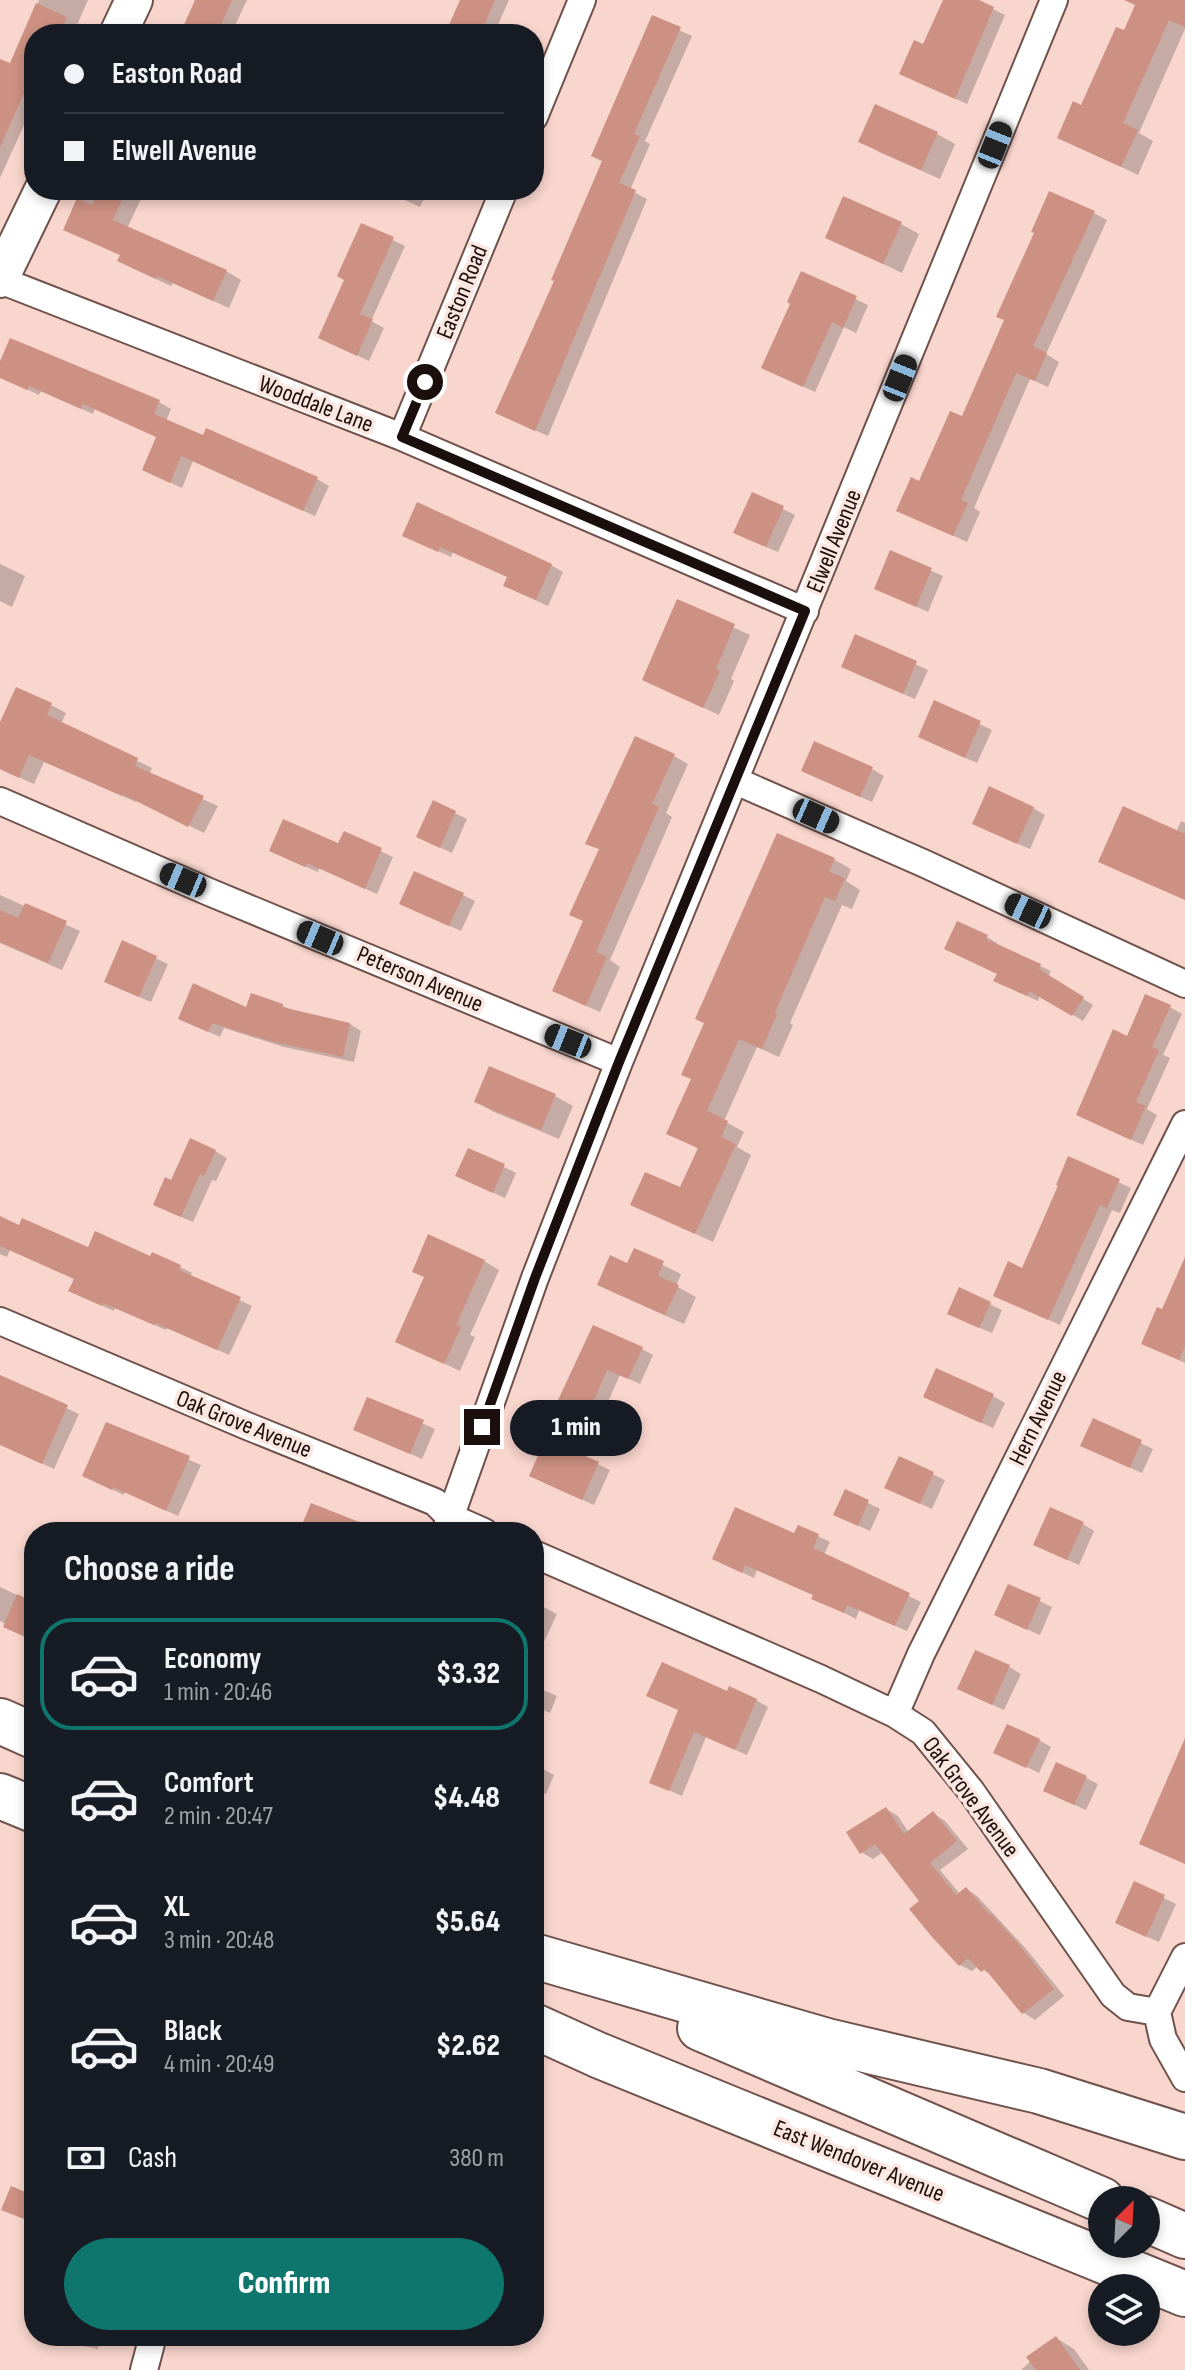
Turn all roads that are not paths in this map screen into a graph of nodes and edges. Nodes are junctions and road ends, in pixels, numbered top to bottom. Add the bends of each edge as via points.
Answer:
1 (134, 0) edge
2 (582, 0) edge
3 (1054, 0) edge
4 (123, 24) edge
5 (544, 93) edge
6 (38, 200) edge
7 (500, 200) edge
8 (0, 280) edge
9 (402, 437) junction
10 (805, 611) junction
11 (736, 781) junction
12 (0, 801) edge
13 (1185, 984) edge
14 (619, 1062) junction
15 (1185, 1124) edge
16 (0, 1321) edge
17 (446, 1522) edge
18 (449, 1522) edge
19 (544, 1558) edge
20 (895, 1714) junction
21 (0, 1721) edge
22 (24, 1732) edge
23 (0, 1796) edge
24 (24, 1806) edge
25 (1185, 1957) edge
26 (544, 1959) edge
27 (544, 1960) edge
28 (1157, 2012) junction
29 (544, 2030) edge
30 (1185, 2078) edge
31 (1185, 2137) edge
32 (1088, 2194) edge
33 (1160, 2225) edge
34 (1185, 2236) edge
35 (1185, 2294) edge
36 (150, 2346) edge
37 (144, 2370) edge

1 - 4 street
2 - 5 street
3 - 10 street, Elwell Avenue
6 - 8 street
7 - 9 street, Easton Road
8 - 9 street, Wooddale Lane
9 - 10 street, Wooddale Lane
10 - 11 street, Elwell Avenue
11 - 13 street
11 - 14 street, Elwell Avenue
12 - 14 street, Peterson Avenue
14 - 18 street, Elwell Avenue
15 - 20 street, Hern Avenue
16 - 17 street, Oak Grove Avenue via 435,1502
19 - 20 street, Oak Grove Avenue
20 - 28 street, Oak Grove Avenue via 923,1732 971,1791 1113,1995 1128,2007
21 - 22 highway
23 - 24 highway
25 - 28 street
26 - 31 highway via 827,2041 1039,2091
27 - 32 highway
28 - 30 street via 1163,2039
29 - 35 highway, East Wendover Avenue
33 - 34 highway
36 - 37 street

